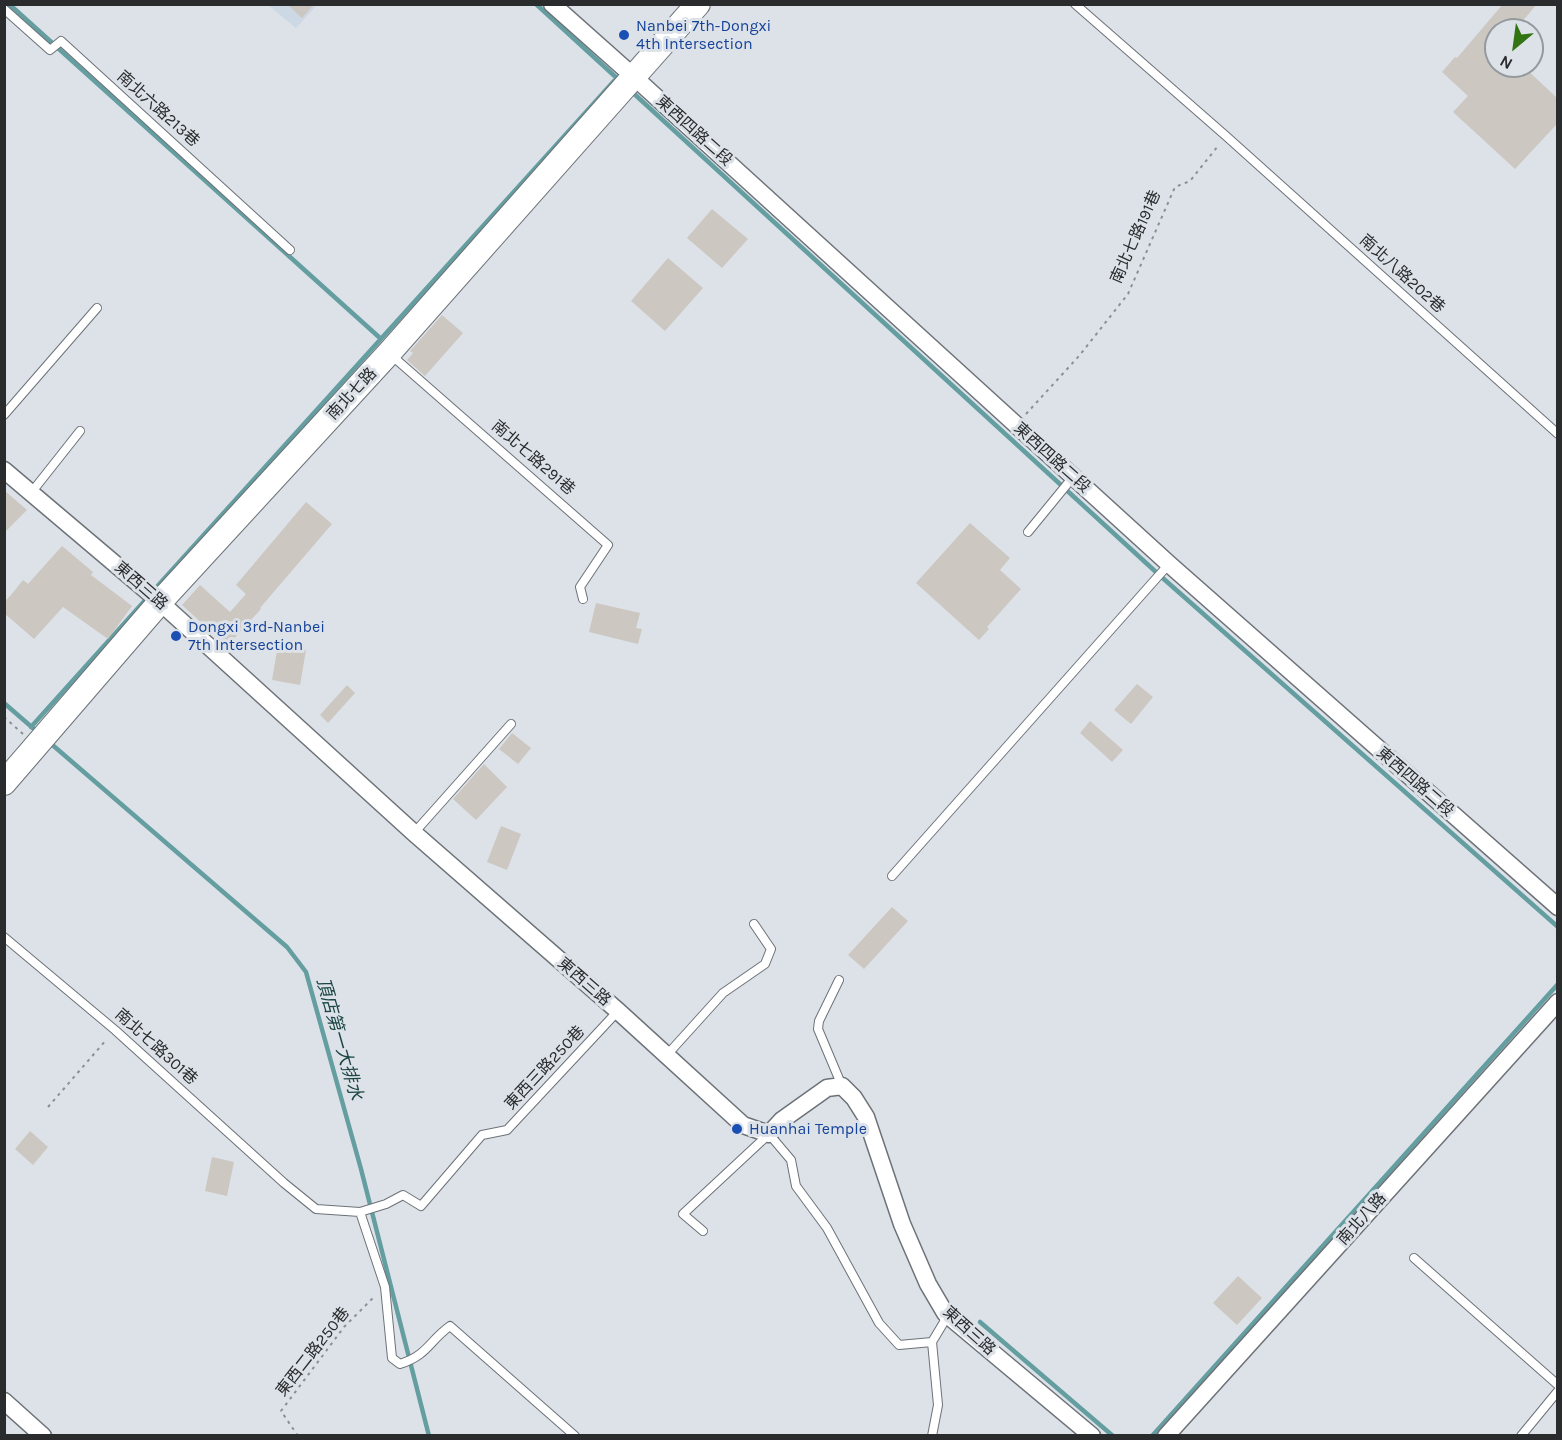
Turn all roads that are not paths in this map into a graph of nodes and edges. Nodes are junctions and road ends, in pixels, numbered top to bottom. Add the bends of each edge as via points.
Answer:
1 (552, 4) edge
2 (698, 4) edge
3 (1075, 4) edge
4 (4, 9) edge
5 (633, 76) junction
6 (290, 249) dead end
7 (97, 308) dead end
8 (389, 353) junction
9 (4, 415) edge
10 (80, 431) dead end
11 (1557, 434) edge
12 (4, 470) edge
13 (1073, 477) junction
14 (32, 493) junction
15 (1028, 532) dead end
16 (1169, 564) junction
17 (583, 599) dead end
18 (160, 602) junction
19 (511, 724) dead end
20 (4, 783) edge
21 (414, 833) junction
22 (892, 876) dead end
23 (1557, 907) edge
24 (754, 924) dead end
25 (4, 937) edge
26 (839, 980) dead end
27 (1557, 1002) edge
28 (618, 1011) junction
29 (666, 1056) junction
30 (842, 1086) junction
31 (769, 1134) junction
32 (284, 1183) joint
33 (360, 1212) junction
34 (703, 1231) dead end
35 (1414, 1258) dead end
36 (945, 1313) junction
37 (932, 1342) junction
38 (1557, 1385) edge
39 (1557, 1391) edge
40 (4, 1401) edge
41 (43, 1436) edge
42 (575, 1436) edge
43 (932, 1436) edge
44 (1092, 1436) edge
45 (1166, 1436) edge
46 (1521, 1436) edge

1 - 5 street, 東西四路二段
2 - 5 street, 南北七路
3 - 11 lane, 南北八路202巷
4 - 6 lane, 南北六路213巷 via 50,50 60,41
5 - 8 street, 南北七路
5 - 13 street, 東西四路二段
7 - 9 lane
8 - 17 lane, 南北七路291巷 via 609,544 580,587
8 - 18 street, 南北七路
10 - 14 lane
12 - 14 street, 東西三路
13 - 15 lane
13 - 16 street, 東西四路二段
14 - 18 street, 東西三路
16 - 22 lane
16 - 23 street, 東西四路二段
18 - 20 street, 南北七路
18 - 21 street, 東西三路
19 - 21 lane
21 - 28 street, 東西三路
24 - 29 lane via 771,950 765,964 723,993
25 - 32 lane, 南北七路301巷 via 115,1030
26 - 30 lane via 818,1029
27 - 45 street, 南北八路
28 - 29 street, 東西三路
28 - 33 lane, 東西三路250巷 via 507,1130 482,1135 421,1206 403,1195
29 - 31 street, 東西三路 via 743,1125
30 - 31 street via 827,1088
30 - 36 street, 東西三路 via 866,1116 902,1224
31 - 34 lane via 683,1214
31 - 37 lane via 791,1160 796,1186 827,1228 879,1323 899,1345
32 - 33 lane, 東西三路250巷 via 316,1209
33 - 42 lane via 385,1287 392,1358 400,1364 415,1360 450,1326
35 - 38 lane
36 - 37 lane
36 - 44 street, 東西三路
37 - 43 lane via 938,1405
39 - 46 lane
40 - 41 street

